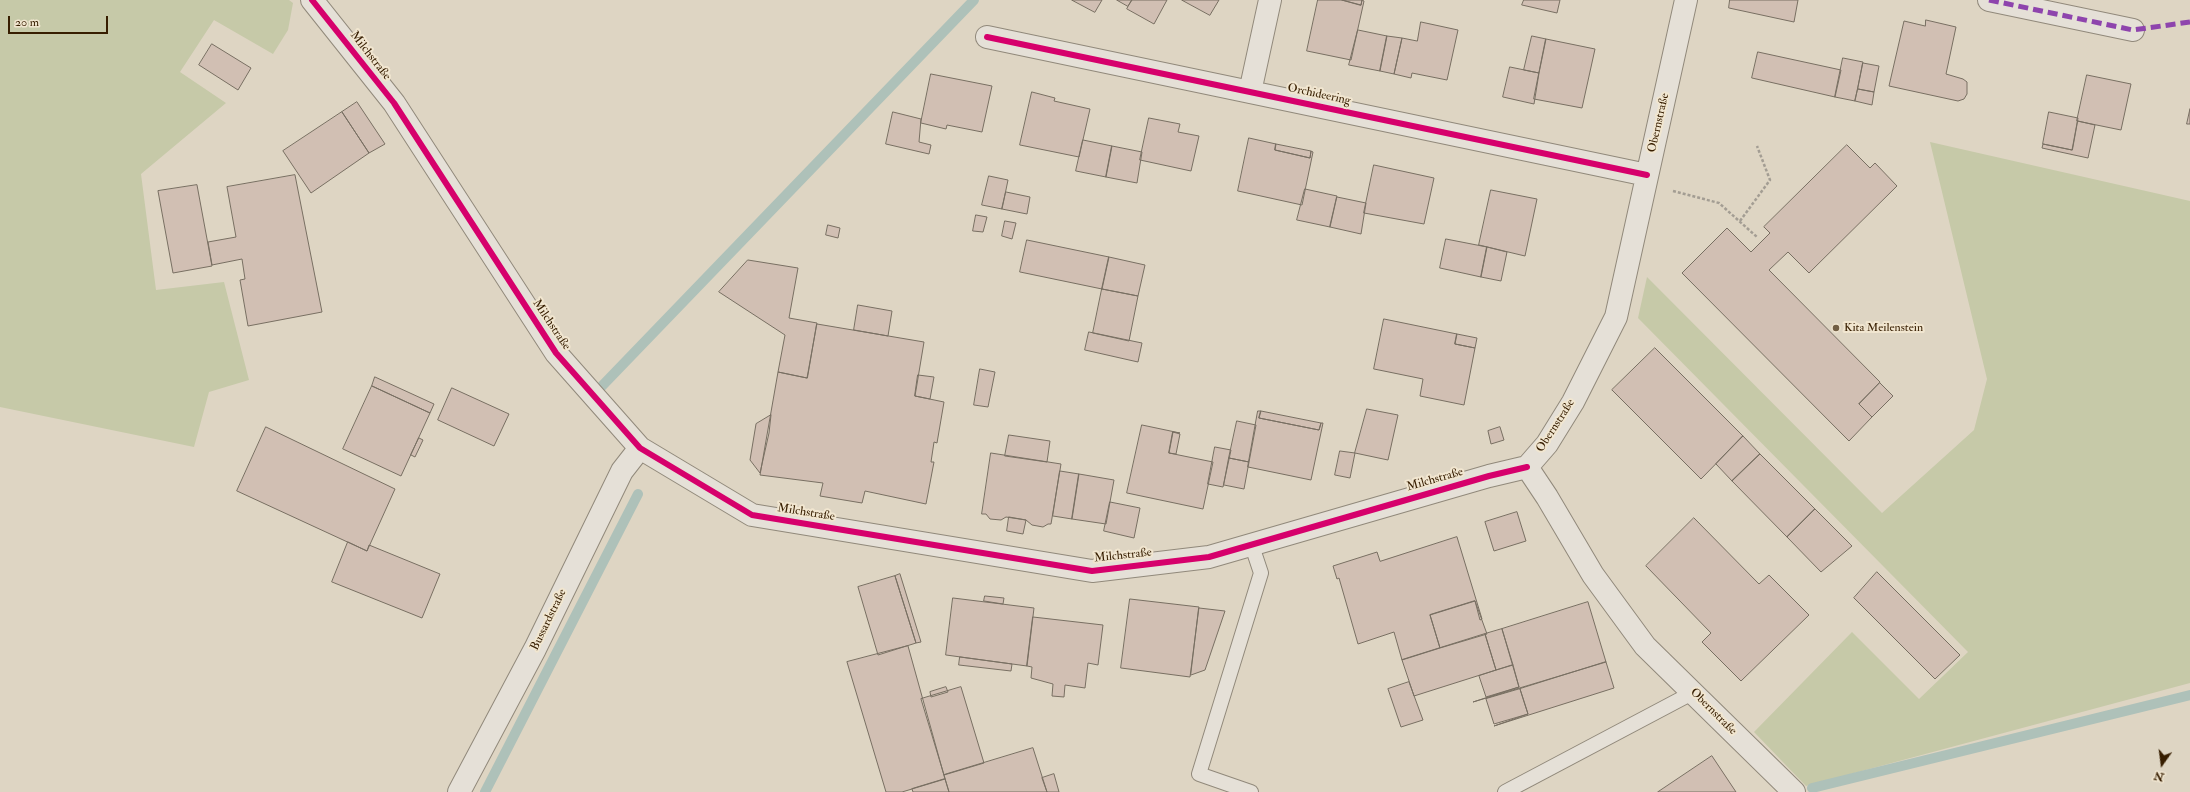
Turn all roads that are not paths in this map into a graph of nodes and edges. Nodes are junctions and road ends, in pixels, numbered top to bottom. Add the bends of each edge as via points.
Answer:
1 (312, 0) edge
2 (1270, 0) edge
3 (1686, 0) edge
4 (1988, 0) edge
5 (2133, 30) dead end
6 (987, 37) dead end
7 (1250, 92) junction
8 (1647, 175) junction
9 (640, 448) junction
10 (1527, 467) junction
11 (1252, 546) junction
12 (1694, 692) junction
13 (459, 792) edge
14 (1251, 792) edge
15 (1505, 792) edge
16 (1794, 792) edge

1 - 9 street, Milchstraße via 394,103 556,353
2 - 7 street
3 - 8 street, Obernstraße
4 - 5 street
6 - 7 street, Orchideering
7 - 8 street, Orchideering
8 - 10 street, Obernstraße via 1616,317 1572,402 1547,444
9 - 11 street, Milchstraße via 752,515 1085,570 1209,557
9 - 13 street, Bussardstraße via 622,471 535,649
10 - 11 street, Milchstraße via 1474,480
10 - 12 street, Obernstraße via 1593,575 1645,646
11 - 14 lane via 1261,573 1199,774
12 - 15 lane
12 - 16 street, Obernstraße

